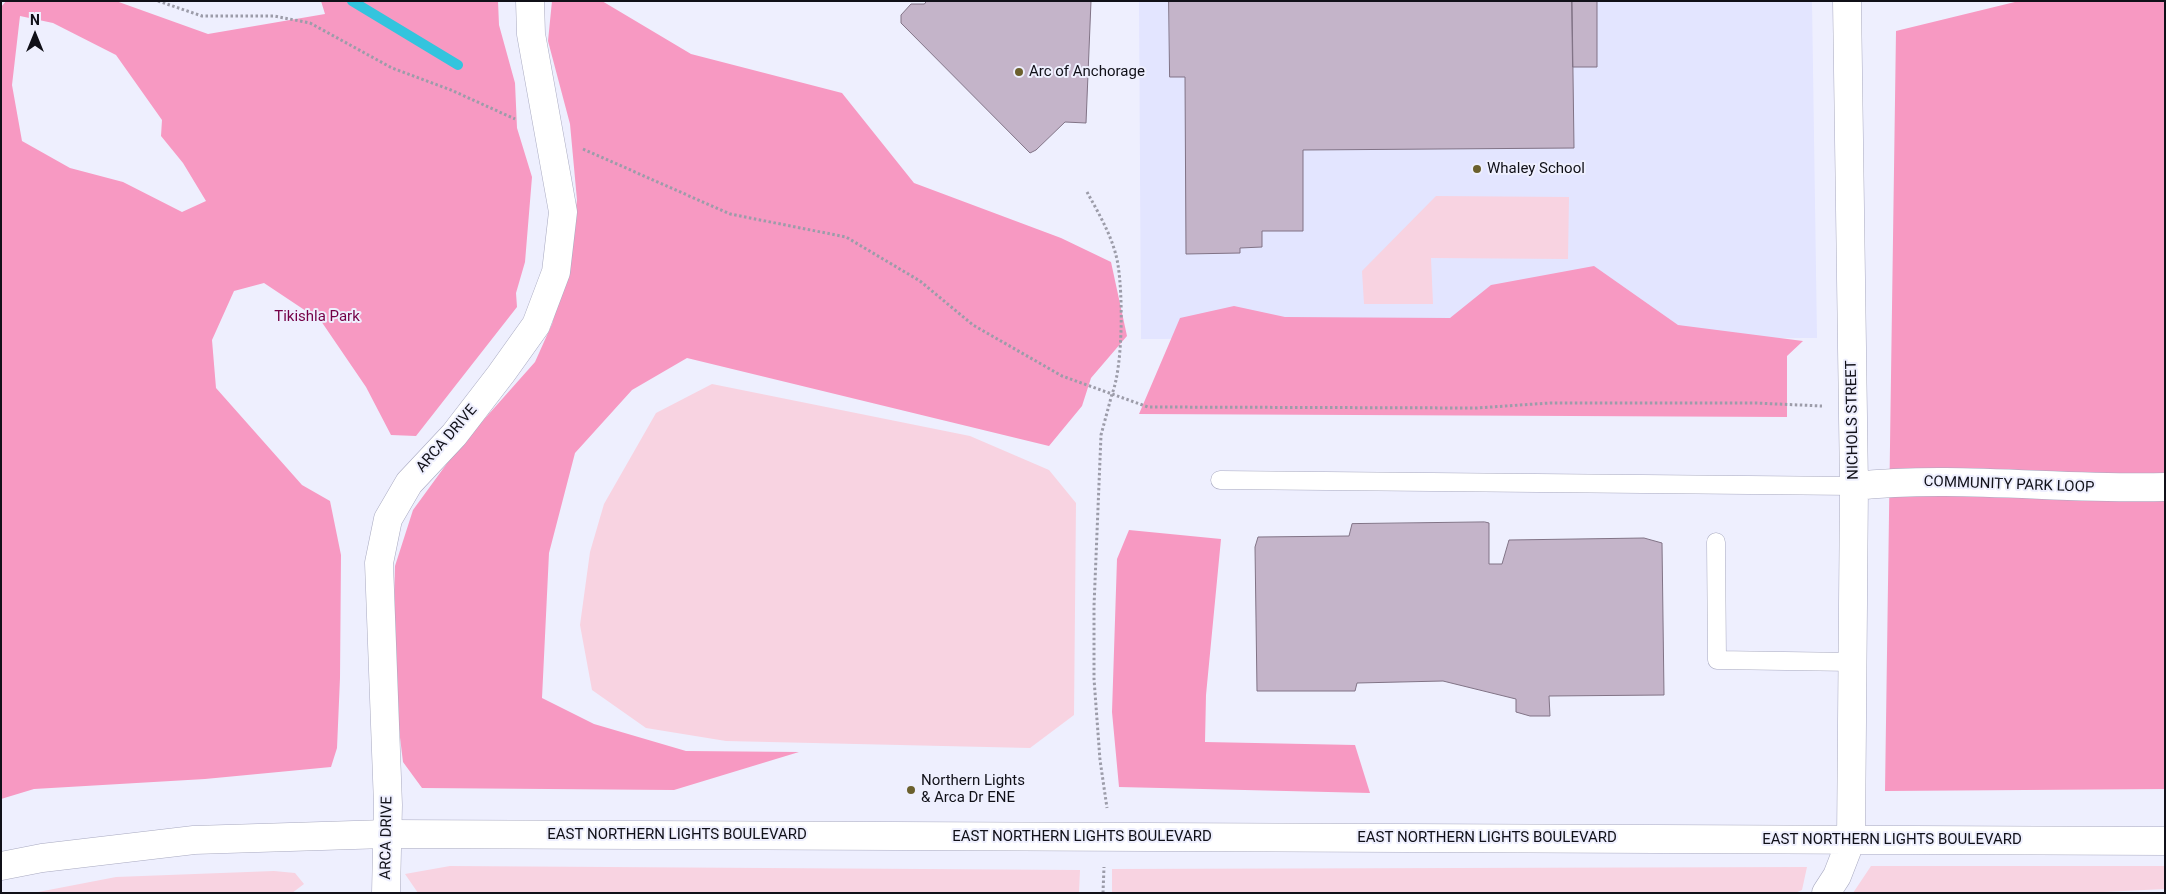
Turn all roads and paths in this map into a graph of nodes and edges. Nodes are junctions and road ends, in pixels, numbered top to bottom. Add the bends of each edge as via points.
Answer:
1 (158, 1) edge
2 (530, 1) edge
3 (1848, 1) edge
4 (548, 133) junction
5 (1087, 192) dead end
6 (1112, 394) junction
7 (1853, 408) junction
8 (1220, 480) dead end
9 (1854, 486) junction
10 (2165, 487) edge
11 (1716, 542) dead end
12 (1852, 662) junction
13 (1100, 760) dead end
14 (386, 834) junction
15 (1851, 840) junction
16 (2165, 841) edge
17 (1, 866) edge
18 (386, 893) edge
19 (1826, 893) edge

1 - 4 path via 202,16 274,16 310,23 392,68
2 - 4 main road, ARCA DRIVE
3 - 7 main road, NICHOLS STREET
4 - 6 path via 730,214 846,237 920,280 973,325 1062,376
4 - 14 main road, ARCA DRIVE via 563,212 556,272 536,325 454,434 408,483 388,519 380,563 388,805
5 - 6 path via 1104,222 1118,264 1120,327 1117,381
6 - 7 path via 1148,407 1476,408 1550,402 1755,403
6 - 13 path via 1101,434 1094,606 1094,679
7 - 9 main road, NICHOLS STREET
8 - 9 lane
9 - 10 main road, COMMUNITY PARK LOOP via 1897,481
9 - 12 main road, NICHOLS STREET
11 - 12 lane via 1716,660
12 - 15 main road, NICHOLS STREET
14 - 15 main road, EAST NORTHERN LIGHTS BOULEVARD
14 - 17 main road, EAST NORTHERN LIGHTS BOULEVARD via 194,840
14 - 18 main road, ARCA DRIVE
15 - 16 main road, EAST NORTHERN LIGHTS BOULEVARD
15 - 19 main road via 1837,876

